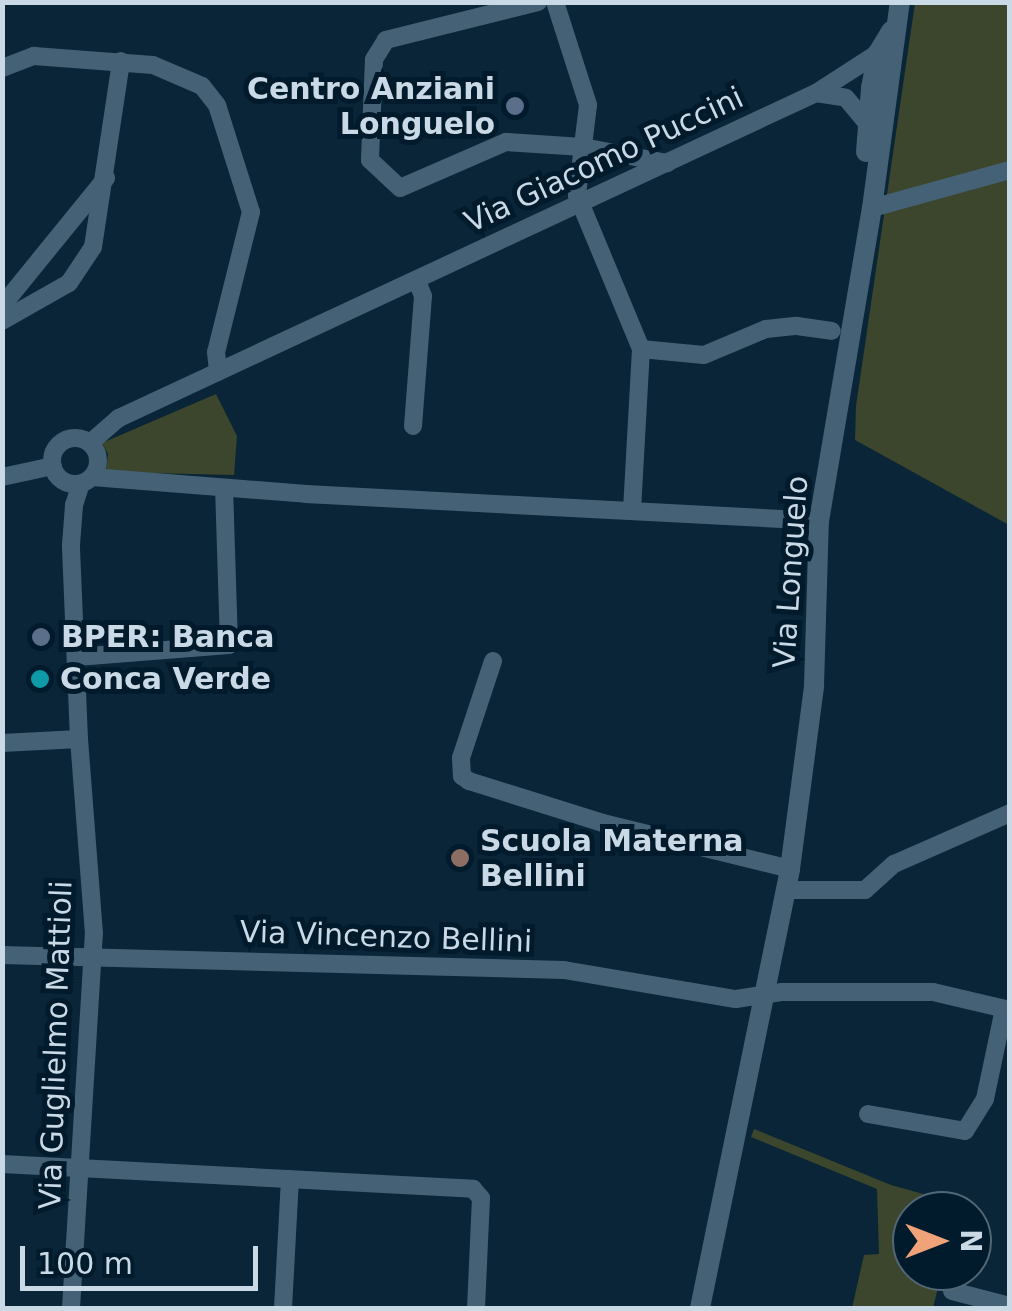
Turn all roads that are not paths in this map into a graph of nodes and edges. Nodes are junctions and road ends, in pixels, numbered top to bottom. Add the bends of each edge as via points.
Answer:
1 (538, 2) edge
2 (555, 2) edge
3 (900, 10) edge
4 (878, 52) junction
5 (121, 62) junction
6 (2, 68) edge
7 (816, 93) junction
8 (866, 119) junction
9 (583, 146) junction
10 (668, 163) junction
11 (875, 170) junction
12 (1010, 170) edge
13 (107, 176) junction
14 (581, 204) junction
15 (872, 208) junction
16 (863, 259) junction
17 (417, 281) junction
18 (2, 306) edge
19 (2, 321) edge
20 (832, 330) dead end
21 (641, 349) junction
22 (218, 372) junction
23 (414, 426) dead end
24 (90, 443) junction
25 (56, 473) junction
26 (2, 476) edge
27 (86, 481) junction
28 (224, 488) junction
29 (632, 509) junction
30 (819, 521) junction
31 (72, 545) junction
32 (77, 657) junction
33 (493, 661) dead end
34 (79, 739) junction
35 (2, 743) edge
36 (1010, 813) edge
37 (788, 880) junction
38 (2, 956) edge
39 (94, 958) junction
40 (766, 994) junction
41 (1007, 1009) edge
42 (868, 1114) dead end
43 (2, 1164) edge
44 (80, 1168) junction
45 (290, 1178) junction
46 (952, 1291) dead end
47 (1010, 1306) edge
48 (71, 1308) edge
49 (283, 1308) edge
50 (476, 1308) edge
51 (700, 1308) edge

1 - 9 street via 386,40 374,59 370,160 400,188 506,142
2 - 9 street via 588,106
3 - 4 street, Via Giacomo Puccini
3 - 11 street, Via Longuelo
4 - 7 street, Via Giacomo Puccini
4 - 8 street, Via Longuelo
5 - 6 street via 34,56
5 - 13 street
5 - 22 street via 153,65 202,86 217,104 248,194 252,212 216,352
7 - 8 street via 846,98
7 - 10 street, Via Giacomo Puccini
8 - 11 street
8 - 16 street, Via Longuelo
9 - 10 street
9 - 14 street
10 - 14 street, Via Giacomo Puccini
11 - 15 street, Via Longuelo
12 - 15 street
13 - 18 street
13 - 19 street via 100,223 80,270 52,295
14 - 17 street, Via Giacomo Puccini
14 - 21 street
15 - 16 street, Via Longuelo
16 - 30 street, Via Longuelo
17 - 22 street, Via Giacomo Puccini
17 - 23 street via 423,296
20 - 21 street via 766,329 704,355
21 - 29 street
22 - 24 street, Via Giacomo Puccini via 119,418
24 - 25 street, Via Giacomo Puccini via 65,440 55,449
24 - 27 street via 98,460
25 - 26 street, Via Giacomo Puccini
25 - 27 street, Via Giacomo Puccini
25 - 31 street, Via Guglielmo Mattioli
27 - 28 street, Via Giacomo Puccini
27 - 31 street, Via Guglielmo Mattioli via 74,505
28 - 29 street, Via Giacomo Puccini
28 - 32 street via 229,645
29 - 30 street, Via Giacomo Puccini
30 - 37 street, Via Longuelo via 814,686
31 - 32 street, Via Guglielmo Mattioli
32 - 34 street, Via Guglielmo Mattioli
33 - 37 street via 462,752 462,776
34 - 35 street
34 - 39 street, Via Guglielmo Mattioli
36 - 37 street via 894,864 865,890
37 - 40 street, Via Longuelo
38 - 39 street, Via Vincenzo Bellini
39 - 40 street, Via Vincenzo Bellini via 564,970 736,1000
39 - 44 street, Via Guglielmo Mattioli
40 - 41 street, Via Vincenzo Bellini via 932,992
40 - 51 street, Via Longuelo
41 - 42 street via 986,1099 965,1130
43 - 44 street
44 - 45 street
44 - 48 street, Via Guglielmo Mattioli
45 - 49 street
45 - 50 street via 477,1191
46 - 47 street

